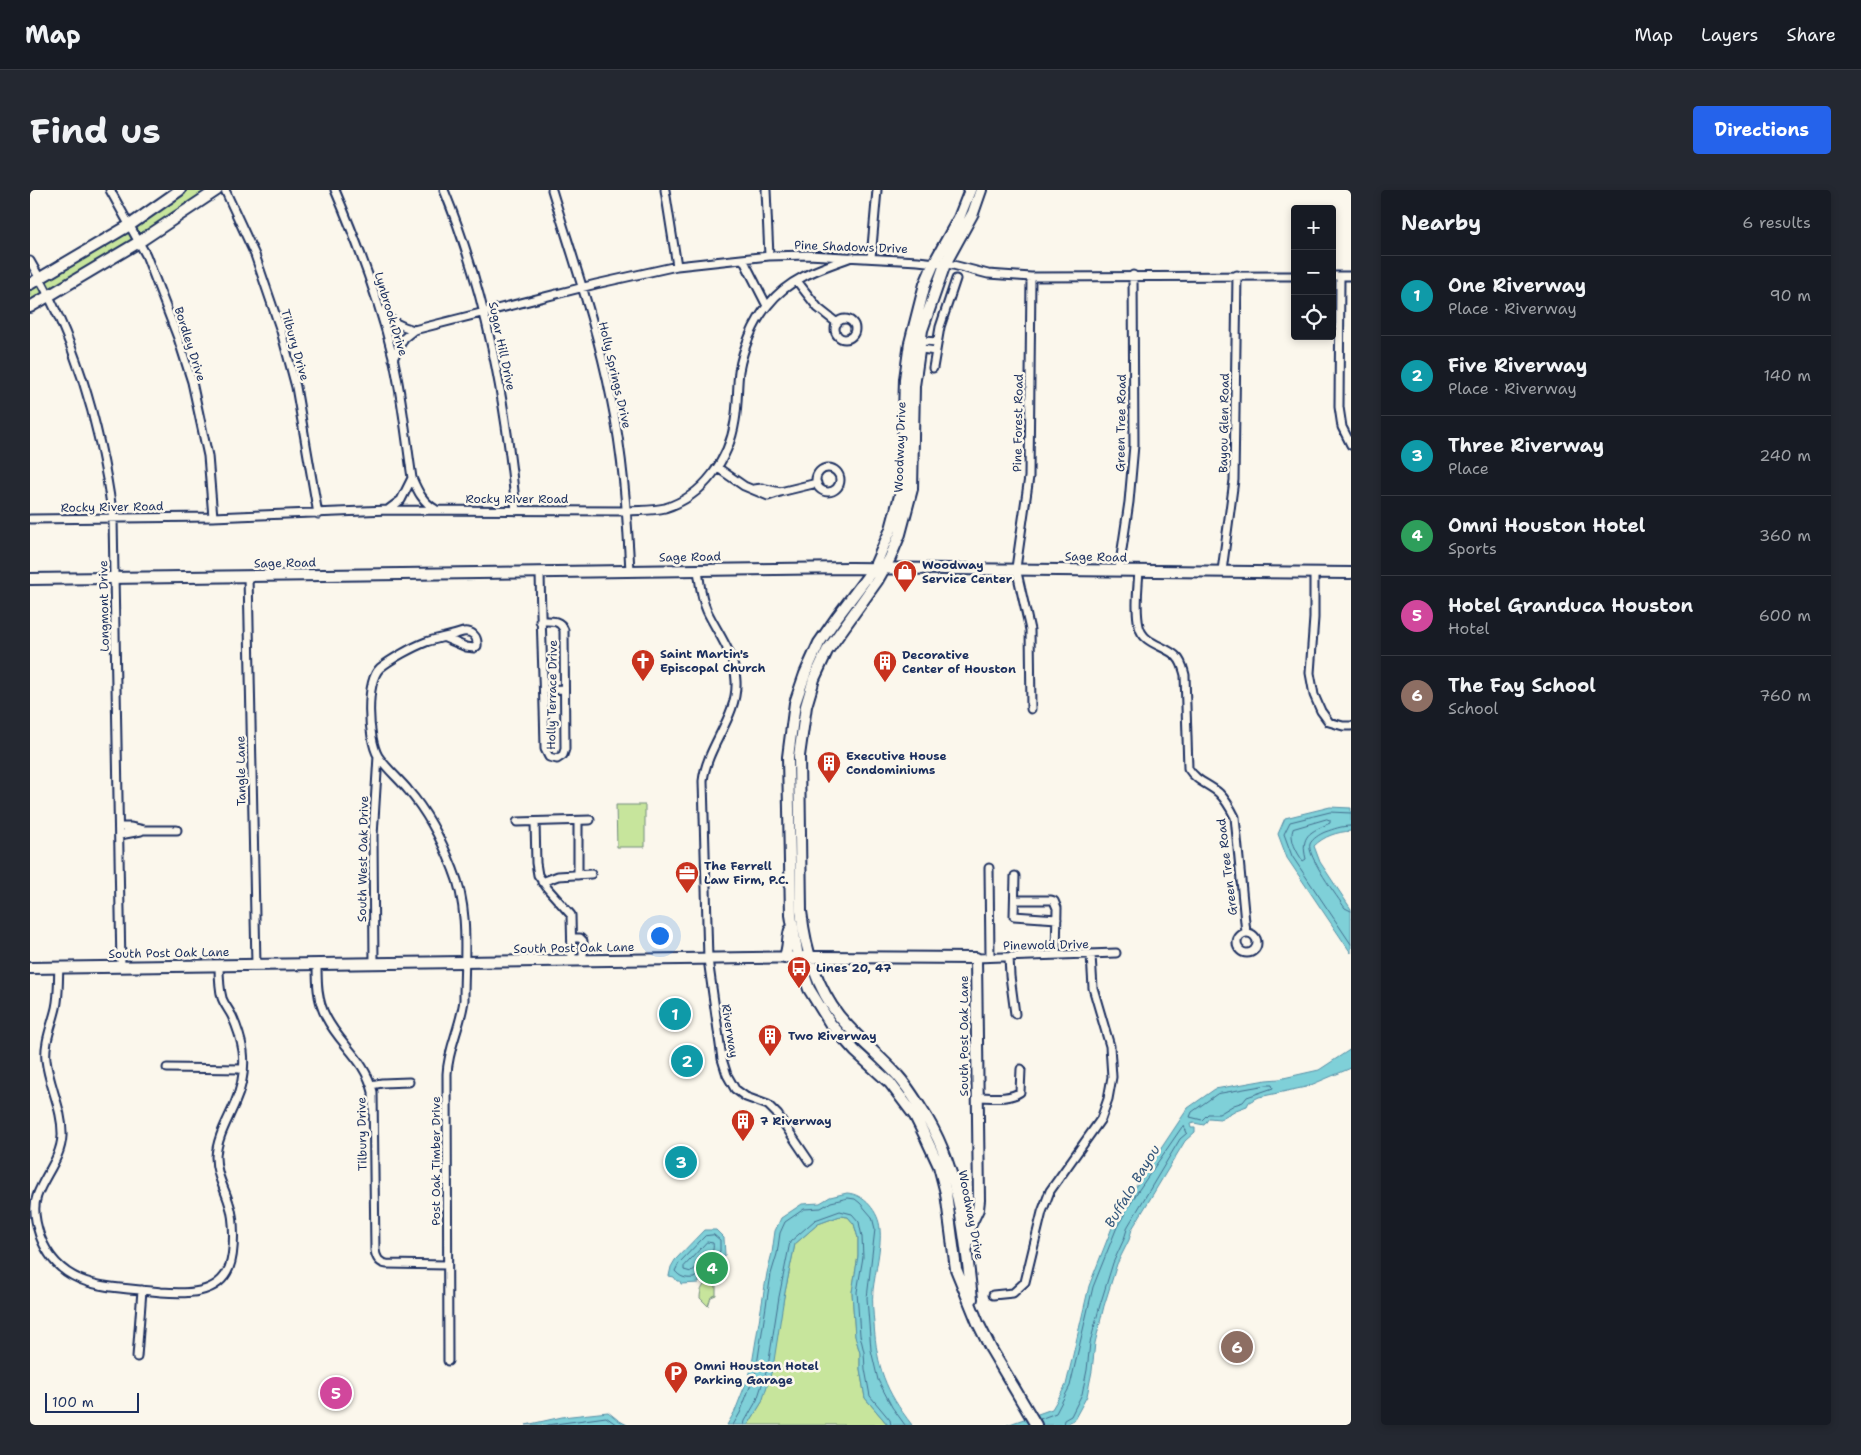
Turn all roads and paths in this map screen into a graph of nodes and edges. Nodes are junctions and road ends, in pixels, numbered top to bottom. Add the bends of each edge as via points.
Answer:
1 (110, 190) edge
2 (180, 190) edge
3 (217, 190) edge
4 (225, 190) edge
5 (335, 190) edge
6 (444, 190) edge
7 (552, 190) edge
8 (666, 190) edge
9 (766, 190) edge
10 (877, 190) edge
11 (970, 190) edge
12 (981, 190) edge
13 (130, 225) junction
14 (953, 230) junction
15 (139, 242) junction
16 (769, 256) junction
17 (852, 257) junction
18 (871, 258) junction
19 (743, 259) junction
20 (30, 261) edge
21 (934, 263) junction
22 (945, 264) junction
23 (677, 266) junction
24 (1237, 275) junction
25 (1133, 276) junction
26 (1291, 276) edge
27 (1336, 276) edge
28 (1351, 276) edge
29 (1031, 277) junction
30 (40, 278) junction
31 (956, 279) dead end
32 (797, 281) junction
33 (30, 284) edge
34 (582, 287) junction
35 (49, 296) junction
36 (767, 306) junction
37 (30, 307) edge
38 (380, 309) junction
39 (484, 312) junction
40 (837, 323) dead end
41 (414, 330) junction
42 (937, 342) junction
43 (914, 344) junction
44 (935, 351) junction
45 (393, 359) junction
46 (933, 368) dead end
47 (1351, 445) edge
48 (718, 468) junction
49 (412, 478) junction
50 (817, 483) dead end
51 (907, 489) junction
52 (389, 510) junction
53 (436, 510) junction
54 (516, 511) junction
55 (627, 511) junction
56 (318, 514) junction
57 (213, 517) junction
58 (113, 518) junction
59 (30, 519) edge
60 (850, 568) junction
61 (874, 568) junction
62 (885, 568) junction
63 (1016, 568) junction
64 (698, 570) junction
65 (1119, 570) junction
66 (1139, 570) junction
67 (630, 571) junction
68 (1222, 571) junction
69 (540, 572) junction
70 (1314, 572) junction
71 (1351, 573) edge
72 (248, 576) junction
73 (115, 578) junction
74 (30, 579) edge
75 (861, 586) junction
76 (540, 621) junction
77 (446, 638) dead end
78 (564, 689) junction
79 (544, 690) junction
80 (1031, 708) dead end
81 (1351, 726) edge
82 (794, 750) junction
83 (378, 756) junction
84 (590, 820) dead end
85 (578, 821) junction
86 (516, 822) dead end
87 (535, 822) junction
88 (177, 830) dead end
89 (120, 831) junction
90 (794, 853) junction
91 (989, 868) dead end
92 (591, 874) dead end
93 (578, 875) junction
94 (1014, 876) dead end
95 (542, 882) junction
96 (1014, 900) junction
97 (1057, 919) junction
98 (792, 924) junction
99 (1246, 934) dead end
100 (572, 938) junction
101 (1116, 953) dead end
102 (1056, 955) junction
103 (1091, 955) junction
104 (798, 957) junction
105 (810, 957) junction
106 (990, 957) junction
107 (1010, 957) junction
108 (784, 958) junction
109 (976, 958) junction
110 (708, 959) junction
111 (572, 960) junction
112 (583, 960) junction
113 (464, 962) junction
114 (374, 963) junction
115 (317, 964) junction
116 (219, 965) junction
117 (256, 965) junction
118 (59, 967) junction
119 (121, 967) junction
120 (30, 968) edge
121 (1015, 1014) dead end
122 (870, 1057) junction
123 (167, 1068) dead end
124 (243, 1069) junction
125 (1022, 1069) dead end
126 (409, 1082) dead end
127 (371, 1085) junction
128 (977, 1097) junction
129 (808, 1161) dead end
130 (949, 1184) junction
131 (978, 1190) junction
132 (959, 1204) junction
133 (966, 1248) junction
134 (447, 1265) junction
135 (142, 1290) junction
136 (993, 1295) dead end
137 (974, 1310) junction
138 (137, 1357) dead end
139 (448, 1361) dead end
140 (1036, 1425) edge

1 - 13 street, Bordley Drive
2 - 13 main road
3 - 15 main road
4 - 56 street, Tilbury Drive via 255,255 281,332 296,387
5 - 38 street, Lynbrook Drive
6 - 39 street, Sugar Hill Drive
7 - 34 street, Holly Springs Drive
8 - 23 street
9 - 16 street
10 - 18 street
11 - 14 main road, Woodway Drive
12 - 22 main road, Woodway Drive via 973,213
13 - 15 street, Bordley Drive
13 - 30 main road
14 - 21 main road, Woodway Drive
14 - 22 main road
15 - 35 main road
15 - 57 street, Bordley Drive via 192,382 208,456
16 - 17 street, Pine Shadows Drive
16 - 19 street, Pine Shadows Drive
17 - 18 street, Pine Shadows Drive
17 - 32 street, Rocky River Road via 811,271
18 - 21 street, Pine Shadows Drive
19 - 23 street, Pine Shadows Drive
19 - 36 street
20 - 30 street, Longmont Drive
21 - 22 street, Pine Shadows Drive
21 - 43 main road, Woodway Drive via 919,303
22 - 29 street, Pine Shadows Drive via 988,274
22 - 43 main road, Woodway Drive
23 - 34 street, Pine Shadows Drive
24 - 25 street, Pine Shadows Drive
24 - 26 street, Pine Shadows Drive
24 - 68 street, Bayou Glen Road via 1234,480
25 - 29 street, Pine Shadows Drive
25 - 65 street, Green Tree Road via 1134,445
27 - 28 street
27 - 47 street via 1339,407 1342,427
29 - 63 street, Pine Forest Road via 1029,478
30 - 33 main road
30 - 35 street, Longmont Drive
31 - 42 street
32 - 36 street, Rocky River Road
32 - 40 street via 818,308
34 - 39 street, Pine Shadows Drive
34 - 55 street, Holly Springs Drive via 611,397
35 - 37 main road
35 - 58 street, Longmont Drive via 77,360 92,406
36 - 48 street, Rocky River Road via 745,348 735,422
38 - 41 street via 400,326
38 - 45 street, Lynbrook Drive
39 - 41 street, Pine Shadows Drive
39 - 54 street, Sugar Hill Drive via 510,446
41 - 45 street via 404,338
42 - 43 street via 924,340
42 - 44 street
43 - 44 street
43 - 51 main road, Woodway Drive
44 - 46 street
45 - 49 street, Lynbrook Drive
48 - 50 street via 744,486 768,496
48 - 55 street, Rocky River Road via 702,487 677,503 664,508
49 - 52 street via 401,500
49 - 53 street, Lynbrook Drive via 426,503
51 - 61 main road, Woodway Drive
51 - 62 main road, Woodway Drive via 900,534
52 - 53 street, Rocky River Road
52 - 56 street, Rocky River Road
53 - 54 street, Rocky River Road
54 - 55 street, Rocky River Road
55 - 67 street, Holly Springs Drive
56 - 57 street, Rocky River Road
57 - 58 street, Rocky River Road
58 - 59 street, Rocky River Road
58 - 73 street, Longmont Drive
60 - 61 main road, Sage Road
60 - 64 main road, Sage Road
60 - 75 main road via 859,577
61 - 62 main road, Sage Road
61 - 75 main road, Woodway Drive
62 - 63 main road, Sage Road
62 - 82 main road, Woodway Drive via 827,651 814,679
63 - 65 main road, Sage Road
63 - 80 street via 1030,630
64 - 67 main road, Sage Road
64 - 110 street, Riverway via 701,594 728,647 736,680 733,704 710,753 703,781
65 - 66 main road, Sage Road
66 - 68 main road, Sage Road
66 - 99 street, Green Tree Road via 1139,626 1143,636 1176,656 1185,675 1188,768 1194,778 1218,792 1234,816
67 - 69 main road, Sage Road
68 - 70 main road, Sage Road
69 - 72 main road, Sage Road
69 - 76 street, Holly Terrace Drive
70 - 71 main road, Sage Road
70 - 81 street via 1310,673 1314,695 1329,722
72 - 73 main road, Sage Road
72 - 117 street, Tangle Lane
73 - 74 main road, Sage Road
73 - 89 street, Longmont Drive
75 - 82 main road, Woodway Drive via 820,643 805,674 795,703
76 - 78 street, Holly Terrace Drive via 558,622 564,628
76 - 79 street, Holly Terrace Drive
77 - 83 street via 414,648 384,666 374,677 371,728
78 - 79 street
78 - 79 street, Holly Terrace Drive via 565,751 562,757 555,759 549,757 545,750
82 - 90 main road, Woodway Drive
83 - 113 street, Post Oak Timber Drive via 417,801 450,862 463,905
83 - 114 street, South West Oak Drive via 373,836
84 - 85 street
85 - 87 street
85 - 93 street
86 - 87 street
87 - 95 street via 536,863
88 - 89 street
89 - 119 street, Longmont Drive
90 - 98 main road, Woodway Drive
90 - 105 main road, Woodway Drive via 803,930
91 - 106 street
92 - 93 street
93 - 95 street via 558,876
94 - 96 street
95 - 100 street via 571,915
96 - 97 street via 1054,901
96 - 97 street via 1014,916
97 - 102 street
98 - 104 main road, Woodway Drive
98 - 108 main road
100 - 111 street
100 - 112 street via 582,941
101 - 103 street, Pinewold Drive
102 - 103 street, Pinewold Drive
102 - 107 street, Pinewold Drive
103 - 136 street via 1092,988 1110,1046 1112,1078 1108,1099 1101,1119 1050,1191 1025,1282 1013,1293
104 - 105 main road, South Post Oak Lane
104 - 108 main road, South Post Oak Lane
104 - 122 main road, Woodway Drive via 809,989 830,1023
105 - 109 main road, South Post Oak Lane
105 - 122 main road, Woodway Drive via 821,988
106 - 107 street, Pinewold Drive
106 - 109 street, Pinewold Drive
107 - 121 street
108 - 110 main road, South Post Oak Lane
109 - 128 main road, South Post Oak Lane
110 - 112 main road, South Post Oak Lane
110 - 129 street, Riverway via 727,1076 746,1097 768,1105 778,1115
111 - 112 main road, South Post Oak Lane
111 - 113 main road, South Post Oak Lane
113 - 114 main road, South Post Oak Lane
113 - 134 street, Post Oak Timber Drive via 463,1012 448,1064
114 - 115 main road, South Post Oak Lane
115 - 117 main road, South Post Oak Lane
115 - 127 street, Tilbury Drive via 319,997 326,1017 362,1064
116 - 117 main road, South Post Oak Lane
116 - 119 main road, South Post Oak Lane
116 - 124 street via 219,985 239,1034
118 - 119 main road, South Post Oak Lane
118 - 120 main road, South Post Oak Lane
118 - 135 street via 46,1059 60,1114 62,1137 58,1155 36,1198 36,1224 53,1261 71,1276 95,1286
122 - 130 main road, Woodway Drive via 898,1077 939,1139 949,1164
123 - 124 street
124 - 135 street via 240,1087 216,1154 218,1177 232,1217 233,1249 228,1270 216,1284 195,1293
125 - 128 street via 1020,1092 1016,1095
126 - 127 street
127 - 134 street, Tilbury Drive via 374,1102 375,1250 378,1260 387,1264
128 - 131 main road, South Post Oak Lane
130 - 132 main road, Woodway Drive
130 - 137 main road, Woodway Drive via 956,1269
131 - 132 main road via 971,1209
131 - 133 main road, South Post Oak Lane via 978,1209
132 - 133 main road, Woodway Drive
133 - 137 main road, Woodway Drive
134 - 139 street, Post Oak Timber Drive
135 - 138 street
137 - 140 main road, Woodway Drive via 1006,1377

